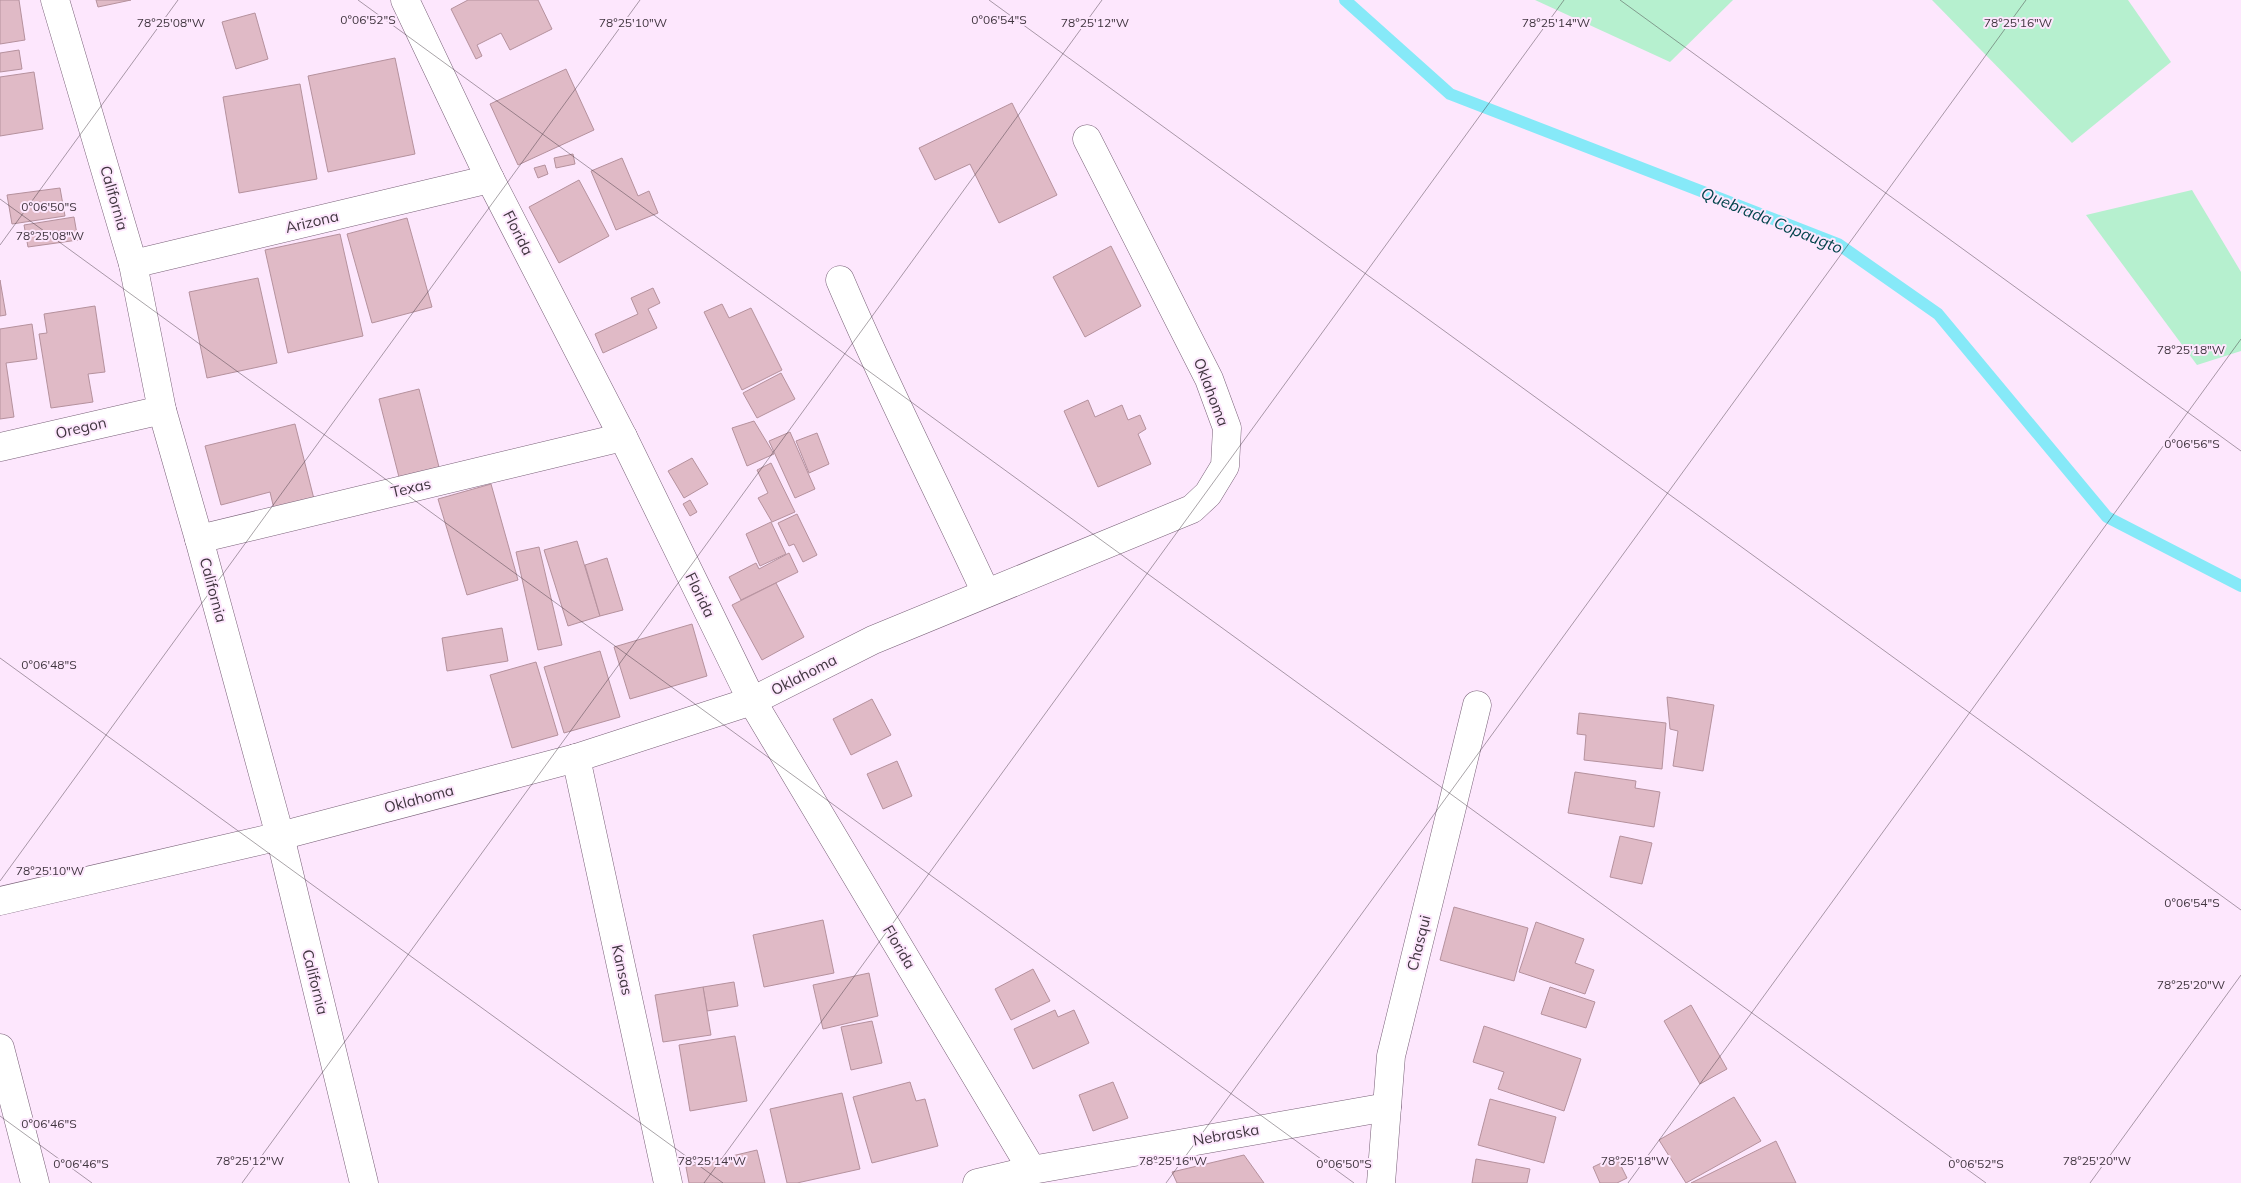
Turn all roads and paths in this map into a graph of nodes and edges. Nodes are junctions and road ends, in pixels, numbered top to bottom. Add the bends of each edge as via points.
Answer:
1 (55, 0) edge
2 (405, 0) edge
3 (1087, 139) dead end
4 (490, 179) junction
5 (133, 264) junction
6 (840, 280) dead end
7 (162, 410) junction
8 (623, 437) junction
9 (0, 447) edge
10 (199, 539) junction
11 (986, 593) junction
12 (752, 700) junction
13 (1477, 705) dead end
14 (576, 758) junction
15 (280, 836) junction
16 (0, 901) edge
17 (0, 1048) edge
18 (1387, 1107) junction
19 (1032, 1170) junction
20 (35, 1183) edge
21 (364, 1183) edge
22 (668, 1183) edge
23 (977, 1183) edge
24 (1381, 1183) edge

1 - 5 street, California
2 - 4 street, Florida
3 - 11 street, Oklahoma via 1209,379 1227,428 1225,466 1208,494 1192,510
4 - 5 street, Arizona
4 - 8 street, Florida
5 - 7 street, California
6 - 11 street
7 - 9 street, Oregon
7 - 10 street, California
8 - 10 street, Texas
8 - 12 street, Florida
10 - 15 street, California
11 - 12 street, Oklahoma via 873,640
12 - 14 street, Oklahoma
12 - 19 street, Florida
13 - 18 street, Chasqui via 1391,1056
14 - 15 street, Oklahoma
14 - 22 street, Kansas
15 - 16 street, Oklahoma
15 - 21 street, California
17 - 20 street
18 - 19 street, Nebraska
18 - 24 street, Chasqui
19 - 23 street, Nebraska

